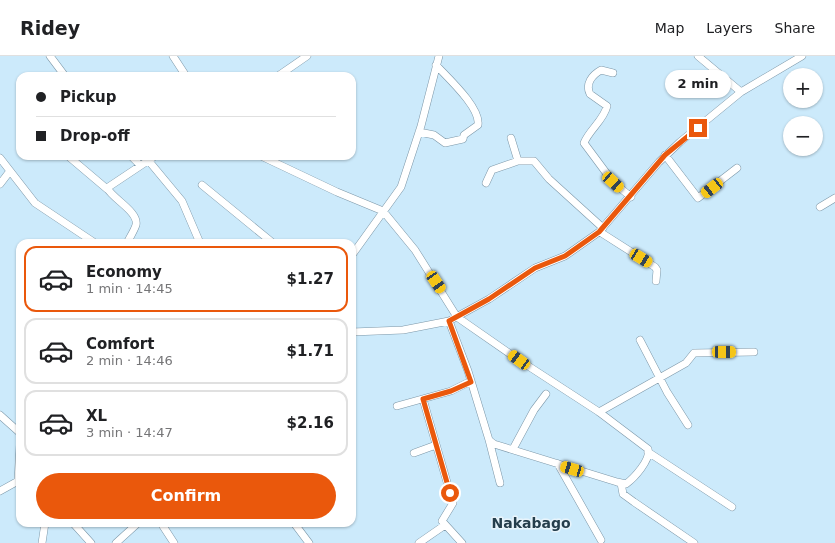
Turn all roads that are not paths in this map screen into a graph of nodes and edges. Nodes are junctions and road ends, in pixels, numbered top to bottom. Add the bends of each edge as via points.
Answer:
1 (50, 56) edge
2 (173, 56) edge
3 (307, 56) edge
4 (438, 56) edge
5 (698, 56) edge
6 (802, 56) edge
7 (436, 65) junction
8 (61, 72) edge
9 (183, 72) edge
10 (284, 72) edge
11 (613, 73) dead end
12 (741, 92) junction
13 (419, 132) junction
14 (511, 138) dead end
15 (665, 155) junction
16 (0, 158) edge
17 (73, 160) edge
18 (136, 160) edge
19 (148, 160) edge
20 (152, 160) edge
21 (269, 160) edge
22 (518, 161) junction
23 (140, 165) junction
24 (737, 168) dead end
25 (10, 171) junction
26 (486, 183) dead end
27 (0, 184) edge
28 (202, 185) dead end
29 (107, 189) junction
30 (631, 197) junction
31 (835, 198) edge
32 (820, 208) dead end
33 (383, 211) junction
34 (601, 230) junction
35 (89, 239) edge
36 (129, 239) edge
37 (198, 239) edge
38 (268, 239) edge
39 (356, 249) edge
40 (656, 280) dead end
41 (458, 317) junction
42 (449, 321) junction
43 (356, 332) edge
44 (640, 340) dead end
45 (754, 352) dead end
46 (659, 377) junction
47 (471, 382) junction
48 (546, 394) dead end
49 (423, 399) junction
50 (397, 406) dead end
51 (599, 412) junction
52 (0, 415) edge
53 (688, 425) dead end
54 (16, 429) edge
55 (489, 440) junction
56 (436, 445) junction
57 (513, 450) junction
58 (648, 452) junction
59 (414, 453) dead end
60 (558, 464) junction
61 (500, 483) dead end
62 (621, 483) junction
63 (16, 485) edge
64 (0, 491) edge
65 (732, 507) dead end
66 (445, 525) junction
67 (44, 527) edge
68 (77, 527) edge
69 (134, 527) edge
70 (164, 527) edge
71 (297, 527) edge
72 (601, 540) dead end
73 (42, 543) edge
74 (91, 543) edge
75 (116, 543) edge
76 (174, 543) edge
77 (309, 543) edge
78 (419, 543) edge
79 (462, 543) edge
80 (694, 543) edge

1 - 8 street
2 - 9 street
3 - 10 street
4 - 7 street
5 - 12 street
6 - 12 street
7 - 13 street
7 - 13 street via 471,104 478,116 478,125 464,135 463,139 449,143 434,135
11 - 30 street via 600,70 594,74 588,85 590,94 607,106 584,142 613,182
12 - 15 street
13 - 33 street via 401,187
14 - 22 street
15 - 24 street via 698,198
15 - 30 street
16 - 25 street
17 - 29 street
18 - 23 street
19 - 23 street
20 - 37 street via 182,201
21 - 33 street
22 - 26 street via 492,170
22 - 34 street via 534,161
23 - 29 street
25 - 27 street
25 - 35 street via 38,205
28 - 38 street
29 - 36 street via 134,214 136,226
30 - 34 street
31 - 32 street
33 - 39 street
33 - 41 street via 415,250
34 - 40 street via 655,267
34 - 41 street via 565,256 535,268
41 - 42 street
41 - 51 street
42 - 43 street via 403,330
42 - 47 street
44 - 46 street
45 - 46 street via 694,352 686,363
46 - 51 street
46 - 53 street
47 - 49 street
47 - 55 street
48 - 57 street via 534,410
49 - 50 street
49 - 56 street
51 - 58 street via 648,449
52 - 54 street
55 - 57 street
55 - 61 street
56 - 59 street
56 - 66 street via 453,503 442,521
57 - 60 street
58 - 62 street via 636,475 626,484
58 - 65 street
60 - 62 street
60 - 72 street
62 - 80 street via 623,494
63 - 64 street
66 - 78 street
66 - 79 street
67 - 73 street
68 - 74 street
69 - 75 street
70 - 76 street
71 - 77 street

